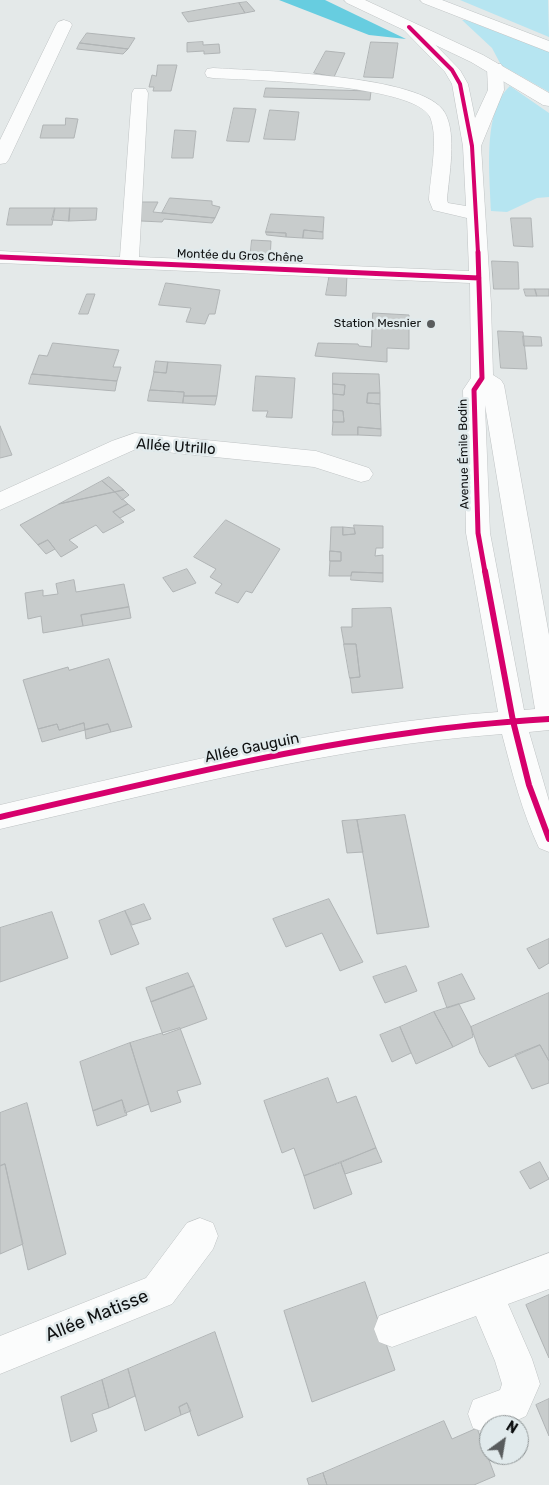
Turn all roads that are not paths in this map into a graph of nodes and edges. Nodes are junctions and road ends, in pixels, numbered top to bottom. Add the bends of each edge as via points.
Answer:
1 (352, 0) edge
2 (432, 2) edge
3 (64, 25) dead end
4 (409, 27) junction
5 (466, 30) dead end
6 (479, 44) dead end
7 (549, 47) edge
8 (495, 68) junction
9 (213, 73) dead end
10 (140, 94) dead end
11 (549, 101) edge
12 (472, 146) junction
13 (0, 158) edge
14 (476, 214) junction
15 (0, 258) edge
16 (129, 264) junction
17 (479, 278) junction
18 (482, 378) junction
19 (361, 474) dead end
20 (0, 502) edge
21 (549, 710) edge
22 (549, 719) edge
23 (513, 721) junction
24 (0, 817) edge
25 (549, 839) edge
26 (200, 1236) dead end
27 (549, 1271) edge
28 (485, 1295) junction
29 (392, 1329) dead end
30 (0, 1355) edge
31 (487, 1414) dead end

1 - 4 street
2 - 5 street
2 - 7 street
3 - 13 street
4 - 8 street
4 - 12 street, Avenue Émile Bodin via 452,70 460,84
6 - 8 street
8 - 11 street
8 - 12 street, Avenue Émile Bodin via 496,90
9 - 14 street via 363,84 429,104 437,112 441,134 440,206
10 - 16 street
12 - 14 street, Avenue Émile Bodin
14 - 17 street, Avenue Émile Bodin
15 - 16 street, Montée du Gros Chêne
16 - 17 street, Montée du Gros Chêne via 371,271
17 - 18 street, Avenue Émile Bodin
18 - 21 street via 493,385
18 - 23 street, Avenue Émile Bodin via 474,390 478,533
19 - 20 street, Allée Utrillo via 316,459 135,441
22 - 23 street
23 - 24 street, Allée Gauguin via 285,752
23 - 25 street, Avenue Émile Bodin via 529,785
26 - 30 street, Allée Matisse via 159,1291
27 - 28 street
28 - 29 street
28 - 31 street via 521,1384 513,1403

